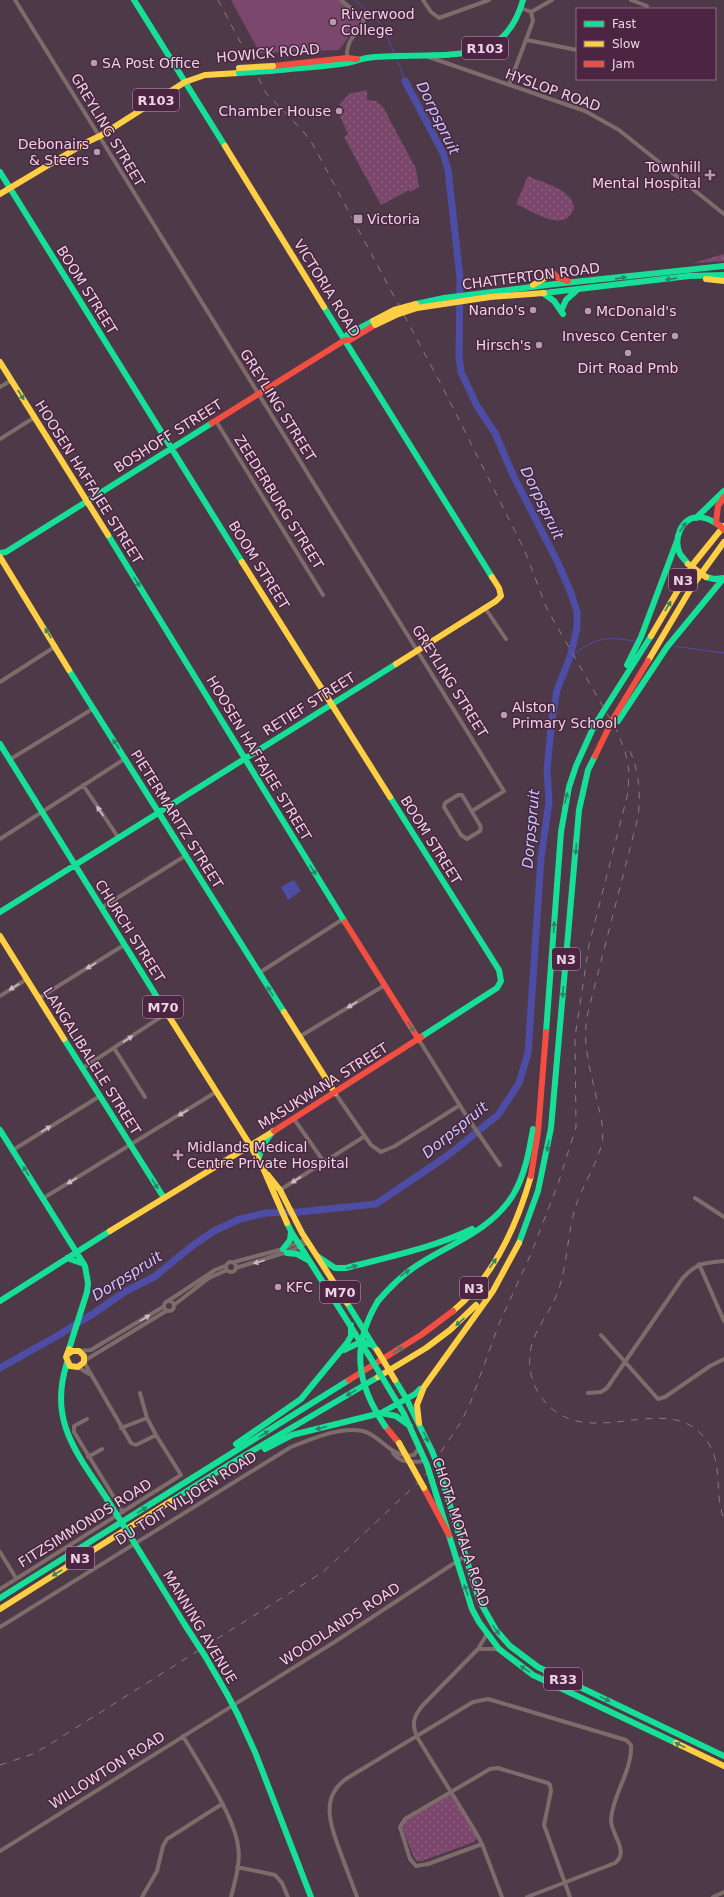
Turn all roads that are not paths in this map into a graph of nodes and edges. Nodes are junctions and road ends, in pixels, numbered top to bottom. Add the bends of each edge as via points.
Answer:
1 (15, 0) edge
2 (134, 0) edge
3 (341, 0) edge
4 (423, 0) edge
5 (489, 0) edge
6 (523, 0) edge
7 (552, 0) edge
8 (631, 0) edge
9 (647, 6) dead end
10 (521, 8) junction
11 (531, 12) junction
12 (527, 40) junction
13 (576, 50) edge
14 (421, 55) junction
15 (348, 61) junction
16 (184, 80) junction
17 (509, 86) junction
18 (99, 135) junction
19 (0, 172) edge
20 (10, 188) junction
21 (0, 194) edge
22 (723, 214) edge
23 (724, 266) edge
24 (724, 275) edge
25 (689, 276) junction
26 (724, 281) edge
27 (574, 282) junction
28 (526, 288) junction
29 (577, 290) junction
30 (543, 293) junction
31 (472, 297) junction
32 (347, 339) junction
33 (0, 362) edge
34 (12, 380) junction
35 (0, 388) edge
36 (259, 394) junction
37 (35, 417) junction
38 (216, 420) junction
39 (0, 439) edge
40 (172, 448) junction
41 (724, 491) edge
42 (724, 497) edge
43 (87, 501) junction
44 (696, 518) junction
45 (720, 524) edge
46 (724, 530) edge
47 (677, 541) junction
48 (724, 542) edge
49 (1, 556) edge
50 (724, 579) edge
51 (500, 588) joint
52 (323, 595) dead end
53 (485, 608) junction
54 (506, 639) dead end
55 (641, 644) junction
56 (56, 646) junction
57 (418, 650) junction
58 (0, 682) edge
59 (333, 704) junction
60 (94, 708) junction
61 (0, 744) edge
62 (0, 750) edge
63 (126, 758) junction
64 (244, 759) junction
65 (8, 760) junction
66 (83, 786) junction
67 (580, 810) junction
68 (472, 811) junction
69 (41, 812) junction
70 (158, 813) junction
71 (118, 837) junction
72 (0, 839) edge
73 (185, 856) junction
74 (75, 866) junction
75 (101, 908) junction
76 (0, 912) edge
77 (343, 919) junction
78 (0, 936) edge
79 (124, 946) junction
80 (499, 970) joint
81 (259, 973) junction
82 (27, 979) junction
83 (550, 980) junction
84 (385, 985) junction
85 (0, 996) edge
86 (39, 998) junction
87 (167, 1014) junction
88 (299, 1037) junction
89 (419, 1040) junction
90 (114, 1048) junction
91 (83, 1068) junction
92 (216, 1092) junction
93 (335, 1093) junction
94 (100, 1096) junction
95 (145, 1097) dead end
96 (460, 1105) junction
97 (294, 1119) junction
98 (273, 1131) junction
99 (1, 1133) edge
100 (364, 1136) junction
101 (250, 1145) junction
102 (131, 1146) junction
103 (13, 1150) junction
104 (529, 1150) junction
105 (258, 1160) junction
106 (324, 1162) junction
107 (500, 1165) dead end
108 (263, 1168) junction
109 (280, 1190) junction
110 (164, 1198) junction
111 (695, 1198) dead end
112 (42, 1199) junction
113 (724, 1217) edge
114 (529, 1222) junction
115 (291, 1232) junction
116 (307, 1240) junction
117 (300, 1245) junction
118 (86, 1246) junction
119 (77, 1251) junction
120 (285, 1251) junction
121 (317, 1256) junction
122 (67, 1258) junction
123 (83, 1262) junction
124 (234, 1262) junction
125 (310, 1262) junction
126 (724, 1262) edge
127 (699, 1264) junction
128 (225, 1266) junction
129 (236, 1268) junction
130 (227, 1270) junction
131 (0, 1301) edge
132 (168, 1301) junction
133 (174, 1305) junction
134 (164, 1309) junction
135 (724, 1321) edge
136 (352, 1324) junction
137 (364, 1328) joint
138 (74, 1334) junction
139 (601, 1335) dead end
140 (361, 1342) junction
141 (375, 1348) junction
142 (80, 1351) junction
143 (68, 1354) junction
144 (336, 1357) junction
145 (724, 1359) edge
146 (84, 1362) junction
147 (624, 1362) junction
148 (67, 1363) junction
149 (76, 1368) junction
150 (435, 1371) junction
151 (89, 1374) junction
152 (64, 1378) junction
153 (140, 1393) dead end
154 (588, 1393) dead end
155 (406, 1398) junction
156 (398, 1402) junction
157 (381, 1413) junction
158 (147, 1418) junction
159 (87, 1419) dead end
160 (419, 1422) junction
161 (410, 1426) junction
162 (121, 1428) junction
163 (156, 1435) junction
164 (419, 1445) junction
165 (102, 1449) dead end
166 (392, 1451) junction
167 (88, 1457) junction
168 (426, 1463) junction
169 (230, 1464) junction
170 (207, 1469) junction
171 (123, 1512) junction
172 (449, 1535) junction
173 (0, 1552) edge
174 (465, 1556) junction
175 (456, 1561) junction
176 (16, 1578) junction
177 (0, 1589) edge
178 (0, 1598) edge
179 (0, 1609) edge
180 (0, 1627) edge
181 (487, 1634) junction
182 (478, 1649) junction
183 (499, 1649) junction
184 (227, 1709) joint
185 (183, 1736) junction
186 (417, 1737) junction
187 (711, 1750) junction
188 (724, 1752) edge
189 (724, 1756) edge
190 (724, 1766) edge
191 (452, 1792) junction
192 (222, 1804) junction
193 (482, 1844) junction
194 (0, 1851) edge
195 (237, 1867) junction
196 (565, 1883) junction
197 (724, 1892) edge
198 (142, 1897) edge
199 (231, 1897) edge
200 (288, 1897) edge
201 (311, 1897) edge
202 (357, 1897) edge
203 (502, 1897) edge
204 (527, 1897) edge
205 (570, 1897) edge
206 (713, 1897) edge

1 - 18 street, GREYLING STREET
2 - 16 main road, VICTORIA ROAD
3 - 15 street via 364,19 350,41 347,50
4 - 5 street via 437,18
6 - 10 main road, HOWICK ROAD / R103
7 - 11 street
8 - 9 street
10 - 11 street
10 - 14 main road, HOWICK ROAD / R103 via 510,29 488,46 470,52
11 - 12 street via 533,21
12 - 13 street
12 - 17 street
14 - 15 main road, HOWICK ROAD / R103
14 - 17 street, HYSLOP ROAD
15 - 16 main road, HOWICK ROAD / R103, bridge via 272,69 204,71
16 - 18 main road, R103
16 - 32 main road, VICTORIA ROAD
17 - 22 street, HYSLOP ROAD via 585,111 608,123
18 - 20 main road, R103
18 - 36 street, GREYLING STREET via 197,298
19 - 20 main road, BOOM STREET
20 - 21 main road, R103
20 - 40 main road, BOOM STREET
27 -> 23 main road, CHATTERTON ROAD
24 - 25 main road, CHATTERTON ROAD
25 - 26 main road
25 -> 29 main road, CHATTERTON ROAD
27 - 28 main road, CHATTERTON ROAD
27 - 28 main road via 558,278 551,272
28 - 31 main road, CHATTERTON ROAD
29 - 30 main road, CHATTERTON ROAD
29 - 30 main road via 566,300 562,311
30 - 31 main road, CHATTERTON ROAD
31 - 32 main road, CHATTERTON ROAD, bridge via 394,310
32 - 36 main road, BOSHOFF STREET
32 - 51 main road, VICTORIA ROAD
33 - 34 main road, HOOSEN HAFFAJEE STREET
34 - 35 street
34 -> 37 main road, HOOSEN HAFFAJEE STREET
36 - 38 main road, BOSHOFF STREET
36 - 57 street, GREYLING STREET
37 - 39 street
37 - 43 main road, HOOSEN HAFFAJEE STREET
38 - 40 main road, BOSHOFF STREET
38 - 52 street, ZEEDERBURG STREET
40 - 43 main road, BOSHOFF STREET
40 - 59 main road, BOOM STREET
41 - 44 main road
42 - 45 main road via 718,506
43 - 49 main road, BOSHOFF STREET
43 -> 64 main road, HOOSEN HAFFAJEE STREET
44 - 45 main road via 706,518
47 -> 44 main road via 684,524
45 - 46 main road, bridge
55 -> 45 main road, N3 via 648,639
47 - 50 main road, bridge via 678,552 688,564 706,577
47 - 55 main road via 641,637
48 - 67 main road, N3 via 693,586 613,719 588,770
56 -> 49 main road, PIETERMARITZ STREET
50 - 67 main road via 668,645 601,749
51 - 53 main road, RETIEF STREET via 500,598
53 - 54 street
53 - 57 main road, RETIEF STREET
83 -> 55 main road, N3 via 564,808 569,786 576,764
56 - 58 street
56 - 60 main road, PIETERMARITZ STREET
57 - 59 main road, RETIEF STREET
57 - 68 street, GREYLING STREET via 504,791
59 - 64 main road, RETIEF STREET
59 - 80 main road, BOOM STREET
63 -> 60 main road, PIETERMARITZ STREET
60 - 65 street
61 - 65 main road, CHURCH STREET / M70
62 - 65 main road, CHURCH STREET / M70
63 - 66 street
63 - 70 main road, PIETERMARITZ STREET
64 - 70 main road, RETIEF STREET
64 -> 77 main road, HOOSEN HAFFAJEE STREET
65 - 69 main road, CHURCH STREET / M70
66 - 69 street
71 -> 66 street
67 -> 114 main road, N3 via 551,1128 544,1172
68 - 68 street via 461,795 455,796 444,805 456,827 467,839 480,832 481,828
69 - 72 street
69 - 74 main road, CHURCH STREET / M70
70 - 71 main road, RETIEF STREET
70 - 73 main road, PIETERMARITZ STREET
71 - 74 main road, RETIEF STREET
73 - 75 street
73 - 81 main road, PIETERMARITZ STREET
74 - 75 main road, CHURCH STREET / M70
74 - 76 main road, RETIEF STREET
75 - 79 main road, CHURCH STREET / M70
77 - 81 street
77 - 84 main road, HOOSEN HAFFAJEE STREET
78 - 82 main road, LANGALIBALELE STREET
79 -> 86 street
79 - 87 main road, CHURCH STREET / M70
80 - 89 main road, MASUKWANA STREET via 501,981 497,988
88 -> 81 main road, PIETERMARITZ STREET
82 -> 85 street
82 - 86 main road, LANGALIBALELE STREET
83 - 104 main road via 543,1004
170 -> 83 main road, N3 via 422,1335 460,1305 484,1277 498,1256 523,1202 532,1172 538,1132
84 -> 88 street
84 -> 89 main road, HOOSEN HAFFAJEE STREET
86 - 91 main road, LANGALIBALELE STREET
90 -> 87 street
87 - 92 main road, CHURCH STREET / M70
88 - 93 main road, PIETERMARITZ STREET
89 - 93 main road, MASUKWANA STREET
89 - 96 street, HOOSEN HAFFAJEE STREET
90 - 91 street
90 - 95 street
91 - 94 main road, LANGALIBALELE STREET
92 - 101 main road, CHURCH STREET / M70
92 -> 102 street
93 - 97 main road, MASUKWANA STREET
93 - 100 street
94 - 102 main road, LANGALIBALELE STREET
103 -> 94 street
96 - 100 street via 395,1146 381,1152
96 - 107 street, HOOSEN HAFFAJEE STREET
97 - 98 main road, MASUKWANA STREET
97 - 106 street
98 - 101 main road, MASUKWANA STREET
98 - 105 main road via 263,1145
99 - 103 main road
100 - 106 street
101 - 105 main road, CHURCH STREET / M70
101 - 110 main road, MASUKWANA STREET
102 -> 110 main road, LANGALIBALELE STREET
102 -> 112 street
112 -> 103 main road
121 -> 104 main road via 335,1268 346,1268 427,1246 466,1232 494,1212 504,1200 514,1186
172 -> 104 main road, bridge via 399,1443 366,1396 361,1377 360,1349 367,1319 378,1300 399,1278 480,1230 494,1218 517,1187
105 - 108 main road, CHURCH STREET / M70
106 -> 109 street
108 - 109 main road, CHURCH STREET / M70
108 - 115 main road, CHURCH STREET / M70
109 - 116 main road, CHURCH STREET / M70
110 - 118 main road, MASUKWANA STREET
111 - 113 street
112 - 119 main road
114 - 150 main road via 516,1253 496,1285
114 -> 169 main road, N3 via 514,1252 488,1290 470,1312 450,1330 426,1348
115 - 117 main road, CHURCH STREET / M70
115 - 120 main road
116 - 117 street
116 - 121 main road, CHURCH STREET / M70
117 - 120 street
117 - 125 main road, CHURCH STREET / M70
118 - 119 main road, MASUKWANA STREET
118 - 123 main road
119 - 122 main road, MASUKWANA STREET
119 - 123 main road
120 - 124 street
120 - 125 main road via 297,1254
120 -> 129 street
121 - 137 main road, CHURCH STREET / M70
122 - 123 main road
122 - 131 main road, MASUKWANA STREET
123 - 138 main road via 88,1283
124 - 128 street via 229,1262
124 - 129 street
125 - 136 main road, CHURCH STREET / M70
126 - 127 street
127 - 135 street
127 - 147 street via 690,1269 682,1279
128 - 130 street
128 - 132 street
129 - 130 street via 232,1272
130 - 133 street via 209,1278
132 - 133 street
132 - 134 street via 165,1302
133 - 134 street via 171,1311
142 -> 134 street via 91,1350
134 - 146 street
136 - 140 main road, CHOTA MOTALA ROAD / M70
136 - 144 main road via 349,1340
137 - 141 main road, CHOTA MOTALA ROAD / M70
138 - 142 main road
138 - 143 main road
139 - 147 street
140 - 141 main road
140 - 144 main road via 346,1348
140 - 156 main road, CHOTA MOTALA ROAD / M70, bridge
141 - 155 main road, CHOTA MOTALA ROAD / R33, bridge
142 - 143 main road via 72,1350
142 - 146 main road via 84,1356
143 - 148 main road
144 - 170 main road via 301,1399 222,1454
145 - 147 street via 661,1399 655,1398
146 - 149 main road
146 - 151 street
147 - 154 street via 607,1388 601,1392
148 - 149 main road
148 - 152 main road, MANNING AVENUE
149 - 151 street
149 - 152 main road
150 - 155 main road via 418,1392
150 - 160 main road via 418,1398
151 - 162 street
152 - 201 main road, MANNING AVENUE, bridge via 60,1401 65,1428 227,1694 255,1752
153 - 158 street
155 - 156 main road
155 - 160 main road, CHOTA MOTALA ROAD / R33
156 - 157 main road
156 - 161 main road, CHOTA MOTALA ROAD / R33
157 - 161 main road via 399,1418
157 -> 169 main road via 292,1435
158 - 162 street
158 - 163 street
159 - 167 street via 74,1426 73,1430
160 -> 174 main road, CHOTA MOTALA ROAD / R33, bridge via 438,1466
161 - 164 main road, CHOTA MOTALA ROAD / R33
162 - 163 street via 134,1445
163 - 171 street, FITZSIMMONDS ROAD via 181,1475
164 - 166 street, DU TOIT VILJOEN ROAD via 414,1455 400,1455
164 - 168 main road, CHOTA MOTALA ROAD / R33
165 - 167 street
166 - 168 street, DU TOIT VILJOEN ROAD via 399,1460
166 - 180 street, DU TOIT VILJOEN ROAD via 370,1434 353,1431 339,1432 291,1447
167 - 171 street
168 - 172 main road, CHOTA MOTALA ROAD / R33, bridge
169 -> 179 main road, N3
178 -> 170 main road, N3
171 - 176 street, FITZSIMMONDS ROAD
172 - 175 main road, CHOTA MOTALA ROAD / R33
173 - 176 street
174 - 175 street, WOODLANDS ROAD
174 -> 187 main road, CHOTA MOTALA ROAD / R33 via 479,1600 488,1618 498,1633 520,1655 538,1667
181 -> 175 main road, CHOTA MOTALA ROAD / R33 via 472,1608
175 - 184 street, WOODLANDS ROAD via 336,1641
176 - 177 street, FITZSIMMONDS ROAD
181 - 182 street
181 - 183 main road, CHOTA MOTALA ROAD / R33
182 - 183 street
182 - 186 street via 416,1714 413,1724
190 -> 183 main road, CHOTA MOTALA ROAD / R33 via 533,1675
184 - 185 street, WILLOWTON ROAD
185 - 192 street
185 - 194 street, WILLOWTON ROAD
186 - 191 street
186 - 196 street via 473,1702 488,1699 629,1742 631,1749 611,1820 620,1848 620,1857 615,1863
186 - 202 street via 342,1781 334,1791 330,1821
187 - 188 main road
187 - 189 main road, CHOTA MOTALA ROAD / R33
191 - 193 street
191 - 193 street via 402,1822 400,1831 411,1862 416,1866 423,1866
191 - 196 street via 486,1770 494,1768 548,1783 551,1791 544,1825
192 - 195 street via 236,1837
192 - 198 street via 167,1839 157,1870
193 - 203 street
195 - 199 street
195 - 200 street via 276,1875
196 - 204 street
196 - 205 street
197 - 206 street

